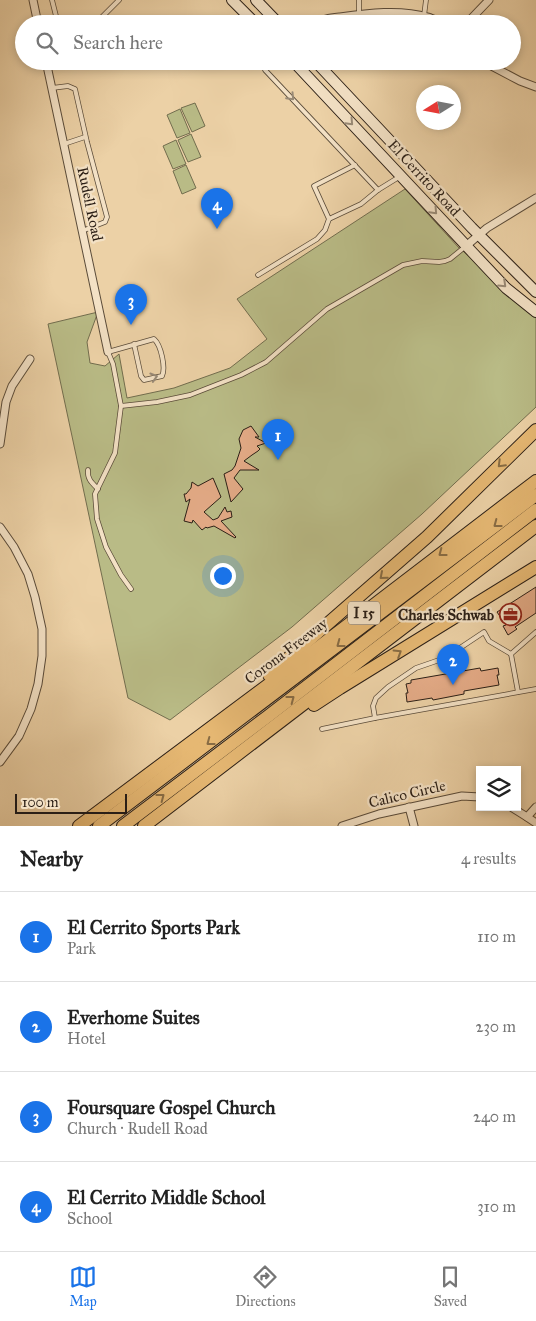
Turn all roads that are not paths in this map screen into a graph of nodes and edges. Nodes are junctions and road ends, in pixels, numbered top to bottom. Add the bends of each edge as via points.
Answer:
1 (33, 0) edge
2 (52, 0) edge
3 (119, 0) edge
4 (232, 0) edge
5 (256, 0) edge
6 (358, 0) edge
7 (426, 0) edge
8 (489, 0) edge
9 (359, 14) junction
10 (36, 15) edge
11 (56, 15) edge
12 (105, 15) edge
13 (247, 15) edge
14 (270, 15) edge
15 (353, 15) edge
16 (415, 15) edge
17 (424, 15) edge
18 (475, 15) edge
19 (48, 70) edge
20 (265, 70) edge
21 (301, 70) edge
22 (324, 70) edge
23 (498, 70) edge
24 (536, 87) edge
25 (52, 88) junction
26 (85, 137) junction
27 (64, 144) junction
28 (354, 166) junction
29 (401, 176) junction
30 (378, 190) junction
31 (536, 198) edge
32 (329, 220) junction
33 (82, 231) junction
34 (479, 234) junction
35 (466, 246) junction
36 (258, 275) dead end
37 (536, 292) edge
38 (536, 312) edge
39 (134, 344) junction
40 (108, 352) junction
41 (30, 359) dead end
42 (121, 406) junction
43 (536, 430) edge
44 (0, 444) edge
45 (88, 470) dead end
46 (536, 482) edge
47 (98, 488) junction
48 (536, 495) edge
49 (536, 510) edge
50 (0, 527) edge
51 (533, 528) edge
52 (536, 568) edge
53 (131, 589) dead end
54 (388, 625) junction
55 (536, 632) edge
56 (511, 654) junction
57 (536, 689) edge
58 (518, 692) junction
59 (375, 718) junction
60 (322, 729) dead end
61 (190, 743) junction
62 (0, 762) edge
63 (211, 775) junction
64 (476, 798) edge
65 (409, 807) junction
66 (536, 808) edge
67 (517, 811) edge
68 (527, 817) junction
69 (536, 823) edge
70 (79, 826) edge
71 (99, 826) edge
72 (122, 826) edge
73 (144, 826) edge
74 (342, 826) edge
75 (414, 826) edge

1 - 10 street
2 - 11 lane
3 - 12 lane
4 - 13 main road
5 - 14 main road
6 - 9 lane
7 - 17 lane
8 - 18 street
9 - 15 street
9 - 16 street via 387,12
19 - 25 street, Rudell Road
20 -> 28 lane
21 -> 29 main road, El Cerrito Road
22 - 34 main road, El Cerrito Road
23 - 24 street
25 - 26 lane via 68,86 75,89
25 - 27 street, Rudell Road
26 - 27 lane
26 - 33 lane via 108,217 105,222
27 - 33 street, Rudell Road
28 - 30 lane
28 - 32 lane via 314,186
29 - 30 lane
29 -> 35 main road, El Cerrito Road
30 - 32 lane via 361,204
31 - 34 street
32 - 36 lane via 317,239
33 - 40 street, Rudell Road
34 - 35 street
34 - 37 main road, El Cerrito Road
35 -> 38 main road, El Cerrito Road via 506,288
35 - 42 lane via 445,261 422,261 398,267 327,309 266,362 241,375 190,395
39 -> 39 lane via 144,380 162,376 165,370 158,343 154,339
39 - 40 lane
40 - 42 lane
41 - 44 street via 12,386 6,402
42 - 47 lane via 115,452
43 -> 61 highway via 427,537
45 - 47 lane via 90,481
46 -> 61 highway, Corona Freeway / I 15
47 - 53 lane via 95,494 97,519 103,538
48 -> 71 highway
49 - 54 highway
50 - 62 street via 28,574 42,629 42,656 31,709 19,736
51 - 54 highway
51 - 63 highway, I 15
63 -> 52 highway via 340,688
72 -> 54 highway
55 - 56 lane
56 - 58 lane
56 - 59 lane via 489,641 484,632 445,658 416,668 388,687 376,698 373,706
57 - 58 lane
58 - 59 lane
59 - 60 lane
61 - 70 highway, Corona Freeway / I 15
63 - 73 highway, I 15
64 - 65 street, Calico Circle via 462,796
65 - 74 street, Calico Circle
65 - 75 street
66 - 68 street
67 - 68 street
68 - 69 street

